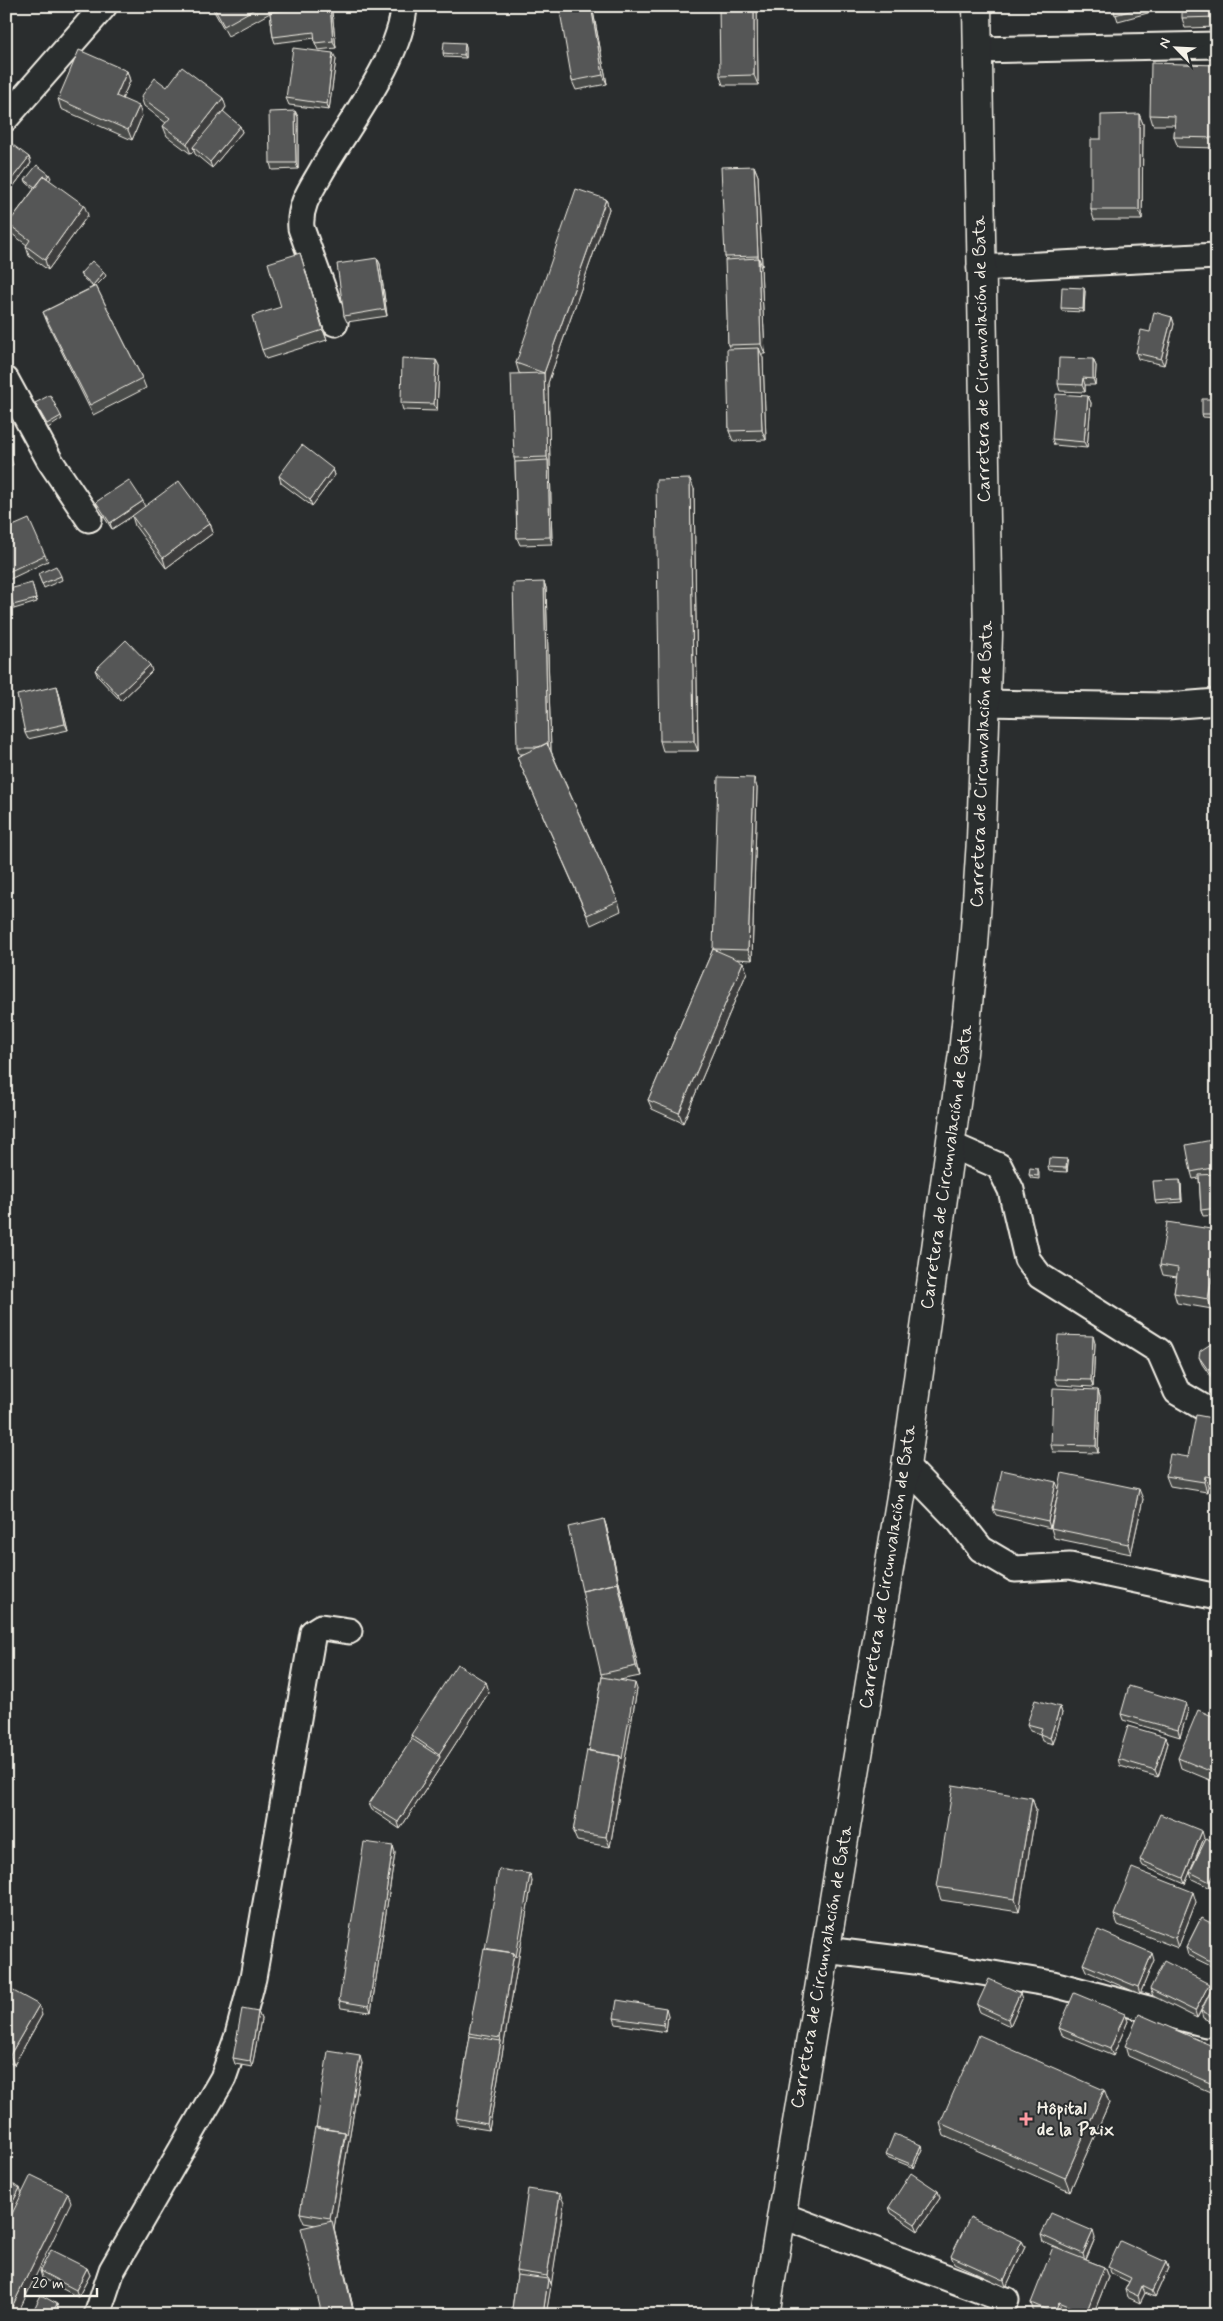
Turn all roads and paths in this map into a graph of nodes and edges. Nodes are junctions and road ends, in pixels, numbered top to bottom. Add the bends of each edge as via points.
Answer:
1 (104, 6) edge
2 (404, 6) edge
3 (977, 6) edge
4 (1217, 46) edge
5 (977, 50) junction
6 (6, 118) edge
7 (1217, 256) edge
8 (980, 268) junction
9 (335, 323) dead end
10 (6, 380) edge
11 (89, 518) dead end
12 (1217, 702) edge
13 (986, 703) junction
14 (951, 1145) junction
15 (1217, 1411) edge
16 (906, 1466) junction
17 (1217, 1597) edge
18 (349, 1631) dead end
19 (825, 1950) junction
20 (1206, 2024) edge
21 (781, 2214) junction
22 (1006, 2300) dead end
23 (97, 2315) edge
24 (765, 2315) edge

1 - 6 street
2 - 9 street via 404,21 391,54 329,157 300,216 301,228
3 - 5 main road, Carretera de Circunvalación de Bata
4 - 5 street
5 - 8 main road, Carretera de Circunvalación de Bata
7 - 8 street
8 - 13 main road, Carretera de Circunvalación de Bata via 988,635
10 - 11 street via 50,461
12 - 13 street via 1167,706
13 - 14 main road, Carretera de Circunvalación de Bata via 974,945
14 - 15 street via 999,1166 1011,1190 1027,1260 1040,1276 1159,1352 1177,1392 1206,1409
14 - 16 main road, Carretera de Circunvalación de Bata
16 - 17 street via 960,1522 981,1549 1015,1569 1070,1566
16 - 19 main road, Carretera de Circunvalación de Bata
18 - 23 street via 321,1627 313,1632 253,1978 223,2078 112,2270
19 - 20 street via 1053,1984
19 - 21 main road, Carretera de Circunvalación de Bata
21 - 22 street
21 - 24 main road, Carretera de Circunvalación de Bata

